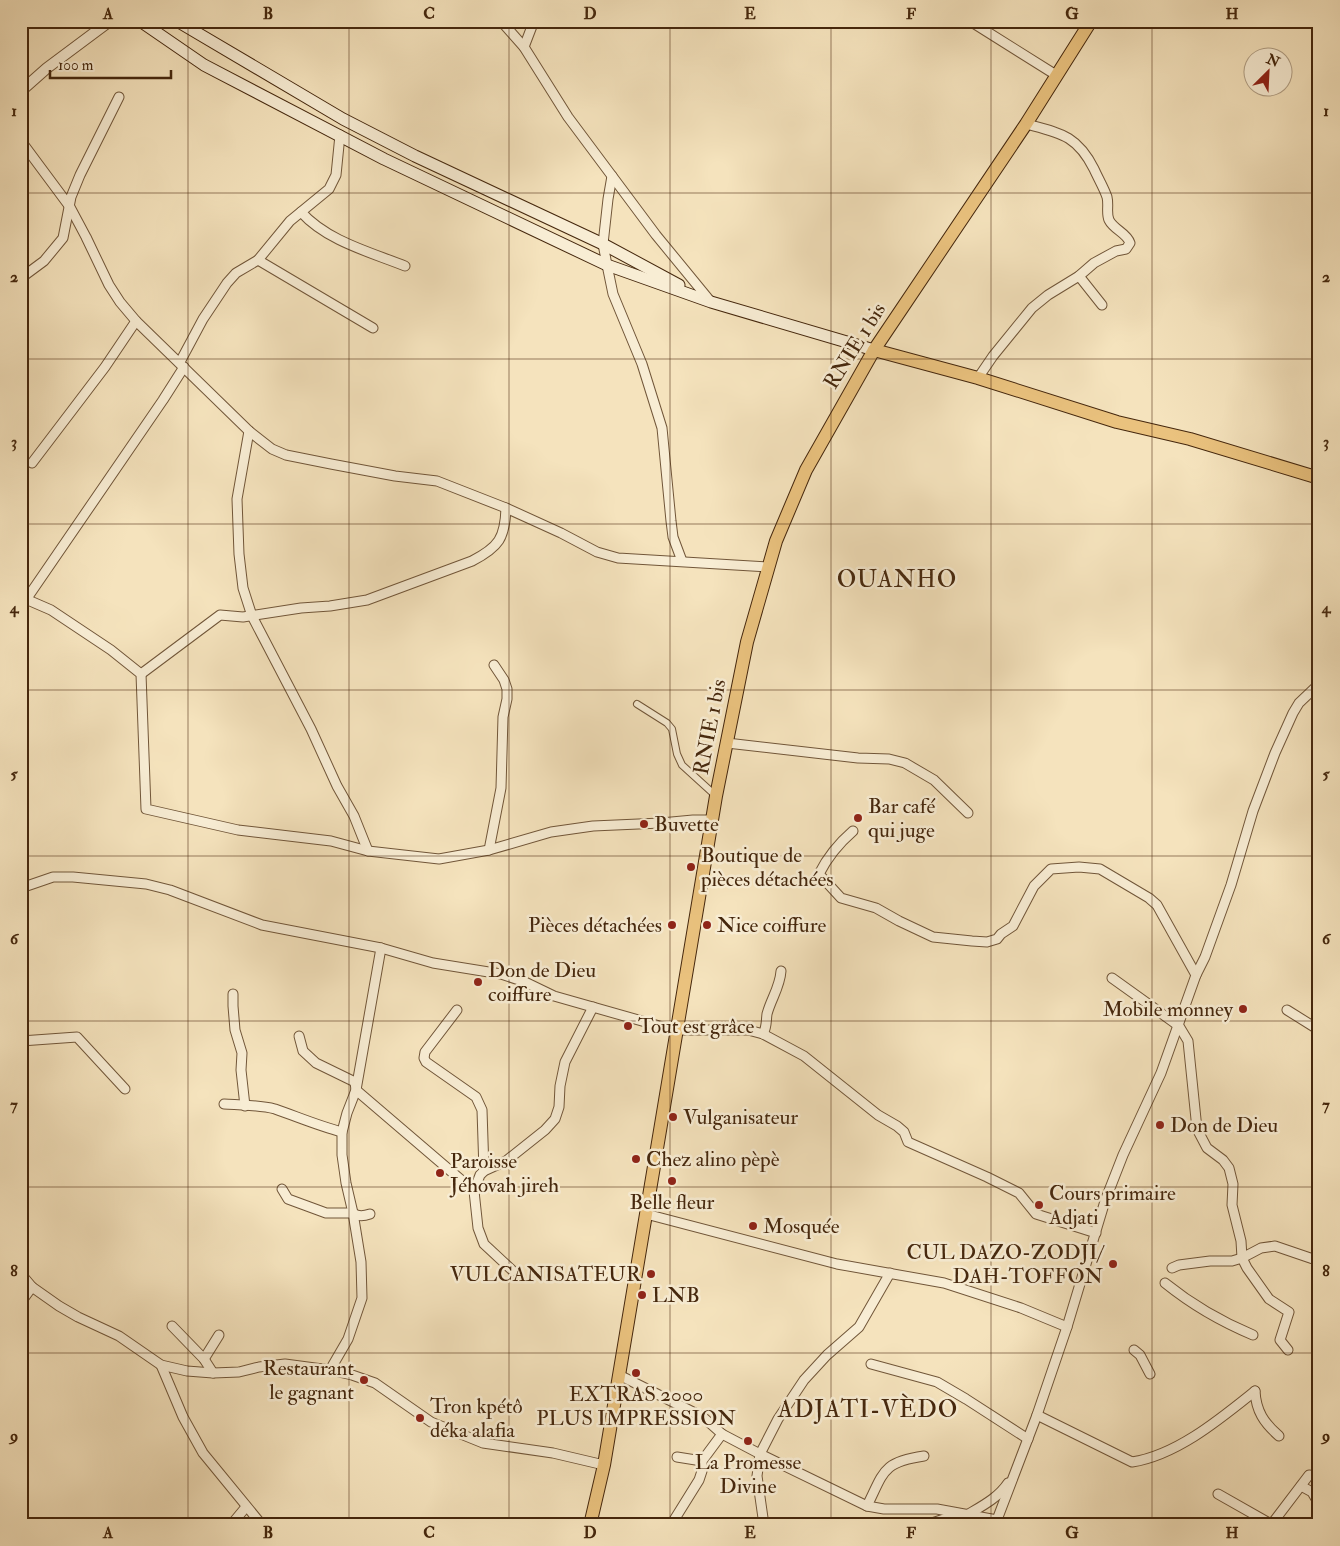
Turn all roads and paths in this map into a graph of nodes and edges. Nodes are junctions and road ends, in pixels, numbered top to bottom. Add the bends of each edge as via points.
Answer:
1 (110, 21) edge
2 (140, 21) edge
3 (177, 21) edge
4 (501, 21) edge
5 (534, 21) edge
6 (970, 21) edge
7 (1092, 21) edge
8 (524, 47) junction
9 (1056, 76) junction
10 (21, 91) edge
11 (119, 97) dead end
12 (321, 106) junction
13 (317, 123) junction
14 (1026, 124) junction
15 (340, 135) junction
16 (21, 141) edge
17 (390, 143) junction
18 (384, 159) junction
19 (612, 176) junction
20 (70, 207) junction
21 (301, 212) junction
22 (603, 244) junction
23 (258, 260) junction
24 (607, 265) junction
25 (405, 266) dead end
26 (1079, 276) junction
27 (21, 278) edge
28 (711, 302) junction
29 (1102, 305) dead end
30 (136, 321) junction
31 (373, 328) dead end
32 (874, 350) junction
33 (182, 364) junction
34 (978, 378) junction
35 (249, 431) junction
36 (32, 463) dead end
37 (1319, 478) edge
38 (506, 508) junction
39 (682, 561) junction
40 (767, 567) junction
41 (24, 598) edge
42 (21, 608) edge
43 (252, 616) junction
44 (494, 665) dead end
45 (141, 674) junction
46 (1319, 684) edge
47 (637, 704) dead end
48 (727, 743) junction
49 (716, 796) junction
50 (968, 813) dead end
51 (712, 820) junction
52 (853, 831) dead end
53 (489, 850) junction
54 (368, 851) junction
55 (21, 888) edge
56 (381, 948) junction
57 (781, 971) dead end
58 (1196, 975) junction
59 (1112, 978) dead end
60 (234, 994) dead end
61 (593, 1007) junction
62 (457, 1010) dead end
63 (1287, 1010) dead end
64 (1179, 1026) junction
65 (676, 1030) junction
66 (1319, 1030) edge
67 (763, 1034) junction
68 (299, 1036) dead end
69 (21, 1041) edge
70 (125, 1089) dead end
71 (356, 1090) junction
72 (224, 1104) dead end
73 (245, 1106) junction
74 (342, 1132) junction
75 (484, 1171) junction
76 (282, 1189) dead end
77 (474, 1191) junction
78 (353, 1213) junction
79 (370, 1214) dead end
80 (646, 1214) junction
81 (1096, 1233) junction
82 (1242, 1258) junction
83 (1319, 1261) edge
84 (1172, 1268) dead end
85 (513, 1271) dead end
86 (890, 1273) junction
87 (21, 1274) edge
88 (1165, 1283) dead end
89 (32, 1287) junction
90 (21, 1302) edge
91 (172, 1326) dead end
92 (1066, 1327) junction
93 (219, 1335) dead end
94 (1253, 1336) dead end
95 (1134, 1350) dead end
96 (1288, 1350) dead end
97 (204, 1359) junction
98 (871, 1364) dead end
99 (161, 1365) junction
100 (330, 1370) junction
101 (213, 1373) junction
102 (1150, 1374) dead end
103 (620, 1375) junction
104 (1037, 1415) junction
105 (722, 1434) junction
106 (1279, 1436) dead end
107 (1028, 1439) junction
108 (760, 1454) junction
109 (677, 1456) dead end
110 (924, 1456) dead end
111 (702, 1461) junction
112 (604, 1464) junction
113 (1015, 1472) junction
114 (1319, 1476) edge
115 (1301, 1486) junction
116 (1218, 1494) dead end
117 (1319, 1504) edge
118 (867, 1506) junction
119 (246, 1508) junction
120 (963, 1514) junction
121 (996, 1522) edge
122 (1271, 1524) edge
123 (231, 1525) edge
124 (262, 1525) edge
125 (590, 1525) edge
126 (671, 1525) edge
127 (764, 1525) edge
128 (926, 1525) edge

1 - 10 street
2 - 13 main road via 204,65
3 - 12 main road
4 - 8 street
5 - 8 street
6 - 9 street
7 - 9 main road, RNIE 1 bis
8 - 19 street via 568,117
9 - 14 main road, RNIE 1 bis
11 - 20 street via 80,175
12 - 13 street
12 - 17 main road
13 - 15 main road
14 - 26 street via 1064,135 1083,150 1106,197 1108,218 1130,240 1126,249 1094,263
14 - 32 main road, RNIE 1 bis
15 - 18 main road
15 - 21 street via 333,183
16 - 20 street
17 - 18 street
17 - 22 main road
18 - 24 main road
19 - 22 street
19 - 28 street
20 - 27 street via 63,238 44,261
20 - 30 street via 109,285
21 - 23 street
21 - 25 street via 332,236
22 - 24 street
22 - 28 main road
23 - 31 street
23 - 33 street via 236,273 222,289
24 - 28 main road
24 - 39 street via 613,294 642,364 662,428 673,537
26 - 29 street
26 - 34 street via 1032,308
28 - 32 main road
30 - 33 street
30 - 36 street via 105,368
32 - 34 main road
32 - 40 main road, RNIE 1 bis via 806,470
33 - 35 street
33 - 41 street via 163,400
34 - 37 main road via 1117,422 1190,439
35 - 38 street via 272,449 286,454 437,482
35 - 43 street via 237,499 243,588
38 - 39 street via 597,552 618,558
38 - 43 street via 505,528 498,542 472,561 367,600
39 - 40 street
40 - 48 main road, RNIE 1 bis
41 - 42 street
41 - 45 street via 51,610
43 - 45 street via 220,615
43 - 54 street via 354,816
44 - 53 street via 504,680 507,699 503,716 501,788
45 - 54 street via 146,809 238,830 331,842
46 - 58 street via 1299,703 1275,753 1253,811 1228,894
47 - 49 street via 667,723 672,729 682,765
48 - 49 main road, RNIE 1 bis
48 - 50 street via 905,763 934,780
49 - 51 main road, RNIE 1 bis
51 - 53 street via 638,823 551,832
51 - 65 main road, RNIE 1 bis
52 - 58 street via 838,844 819,874 840,898 876,908 920,932 933,937 972,941 997,939 1013,926 1034,886 1051,870 1100,869 1157,905
53 - 54 street via 440,859
55 - 56 street via 53,877 146,884 262,925
56 - 61 street via 433,962 501,974 554,996
56 - 71 street
57 - 67 street
58 - 64 street
59 - 64 street
60 - 73 street via 232,1006 242,1053
61 - 65 street
61 - 75 street via 565,1062 555,1119 506,1162
62 - 75 street via 425,1052 424,1058 476,1098 482,1110
63 - 66 street
64 - 81 street via 1104,1201
64 - 82 street via 1188,1042 1197,1130 1207,1148 1229,1168
65 - 67 street via 748,1030
65 - 80 main road, RNIE 1 bis
67 - 81 street via 804,1056 878,1115 897,1126 908,1142 1019,1193 1036,1214
68 - 71 street via 303,1051 309,1057 351,1079
69 - 70 street via 77,1037
71 - 74 street
71 - 77 street
72 - 73 street
73 - 74 street via 274,1109
74 - 78 street via 342,1155
75 - 77 street
76 - 78 street via 288,1199 326,1213
77 - 85 street via 478,1228 484,1244
78 - 79 street
78 - 100 street via 361,1262 362,1298 348,1339
80 - 86 street via 836,1264
80 - 103 main road, RNIE 1 bis
81 - 92 street
82 - 83 street via 1261,1248 1275,1246
82 - 84 street
82 - 96 street via 1269,1299 1289,1312 1280,1340
86 - 92 street via 944,1283 1021,1308
86 - 108 street via 859,1327 804,1380
87 - 89 street
88 - 94 street via 1214,1316
89 - 90 street
89 - 99 street via 78,1317 119,1336
91 - 97 street
92 - 104 street
93 - 97 street
95 - 102 street
97 - 101 street
98 - 107 street via 937,1382
99 - 101 street
99 - 119 street via 183,1417 203,1453
100 - 101 street via 285,1364
100 - 112 street via 375,1383 431,1422 483,1443
103 - 105 street via 703,1417
103 - 112 main road, RNIE 1 bis
104 - 106 street via 1132,1462 1150,1459 1172,1448 1235,1408 1254,1391 1259,1414
104 - 107 street
105 - 108 street
105 - 111 street
107 - 113 street
108 - 118 street
108 - 127 street via 757,1476
109 - 111 street
110 - 118 street via 893,1463 879,1478
111 - 126 street via 699,1480
112 - 125 main road, RNIE 1 bis
113 - 120 street via 1004,1489 987,1504
113 - 121 street
114 - 115 street via 1308,1474
115 - 117 street via 1312,1492
115 - 122 street
116 - 122 street
118 - 120 street via 937,1509
119 - 123 street
119 - 124 street
120 - 121 street
120 - 128 street

